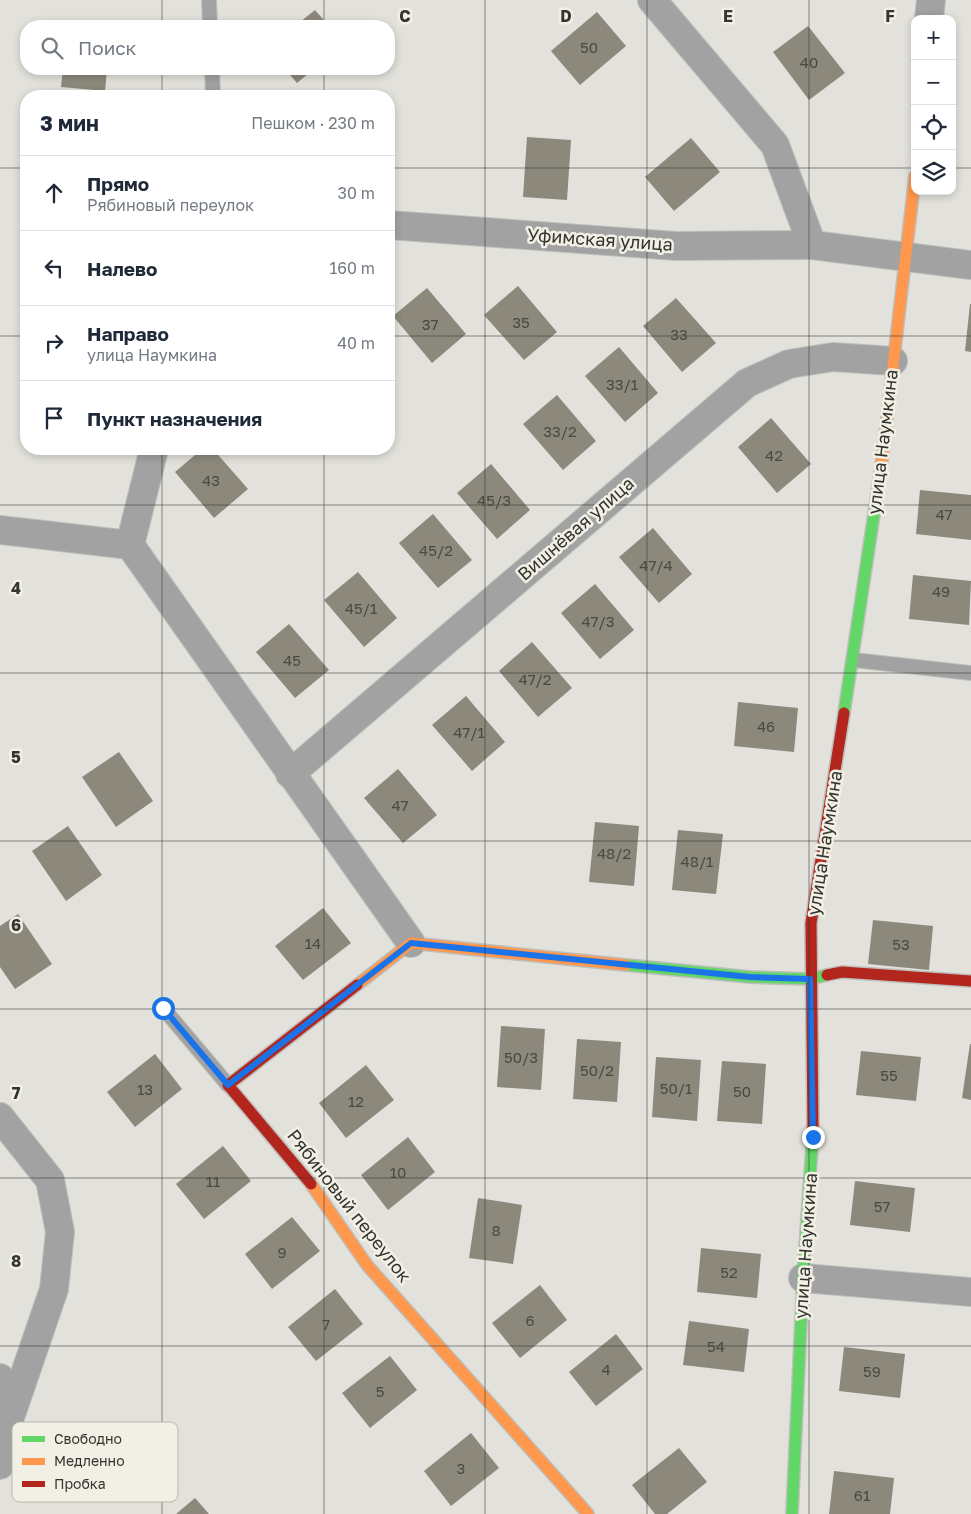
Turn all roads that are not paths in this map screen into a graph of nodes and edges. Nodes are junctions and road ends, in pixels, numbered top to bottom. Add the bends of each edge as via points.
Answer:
1 (209, 0) edge
2 (652, 0) edge
3 (931, 0) edge
4 (930, 15) edge
5 (210, 20) edge
6 (212, 75) edge
7 (213, 90) edge
8 (913, 195) edge
9 (395, 225) edge
10 (812, 245) junction
11 (907, 258) junction
12 (971, 265) edge
13 (893, 361) junction
14 (152, 455) edge
15 (0, 530) edge
16 (130, 545) junction
17 (854, 660) junction
18 (971, 673) edge
19 (290, 774) junction
20 (411, 943) junction
21 (810, 979) junction
22 (971, 981) edge
23 (163, 1008) dead end
24 (228, 1085) junction
25 (0, 1118) edge
26 (803, 1278) junction
27 (971, 1292) edge
28 (0, 1378) edge
29 (5, 1432) junction
30 (0, 1465) edge
31 (588, 1514) edge
32 (792, 1514) edge

1 - 5 lane
2 - 10 street via 775,145
3 - 4 street
6 - 7 lane
8 - 11 street, улица Наумкина
9 - 10 street, Уфимская улица via 676,246
10 - 11 street, Уфимская улица
11 - 12 street
11 - 13 street, улица Наумкина
13 - 17 street, улица Наумкина via 881,473
13 - 19 street, Вишнёвая улица via 833,357 789,364 747,383
14 - 16 street
15 - 16 street
16 - 19 street
17 - 18 lane
17 - 21 street, улица Наумкина via 811,923
19 - 20 street
20 - 21 street via 750,977
20 - 24 street
21 - 22 street via 842,972
21 - 26 street, улица Наумкина via 813,1137
23 - 24 lane, Рябиновый переулок
24 - 31 street, Рябиновый переулок via 321,1195 367,1265
25 - 29 street via 50,1180 60,1232 54,1289
26 - 27 street
26 - 32 street, улица Наумкина
28 - 29 street
29 - 30 street

